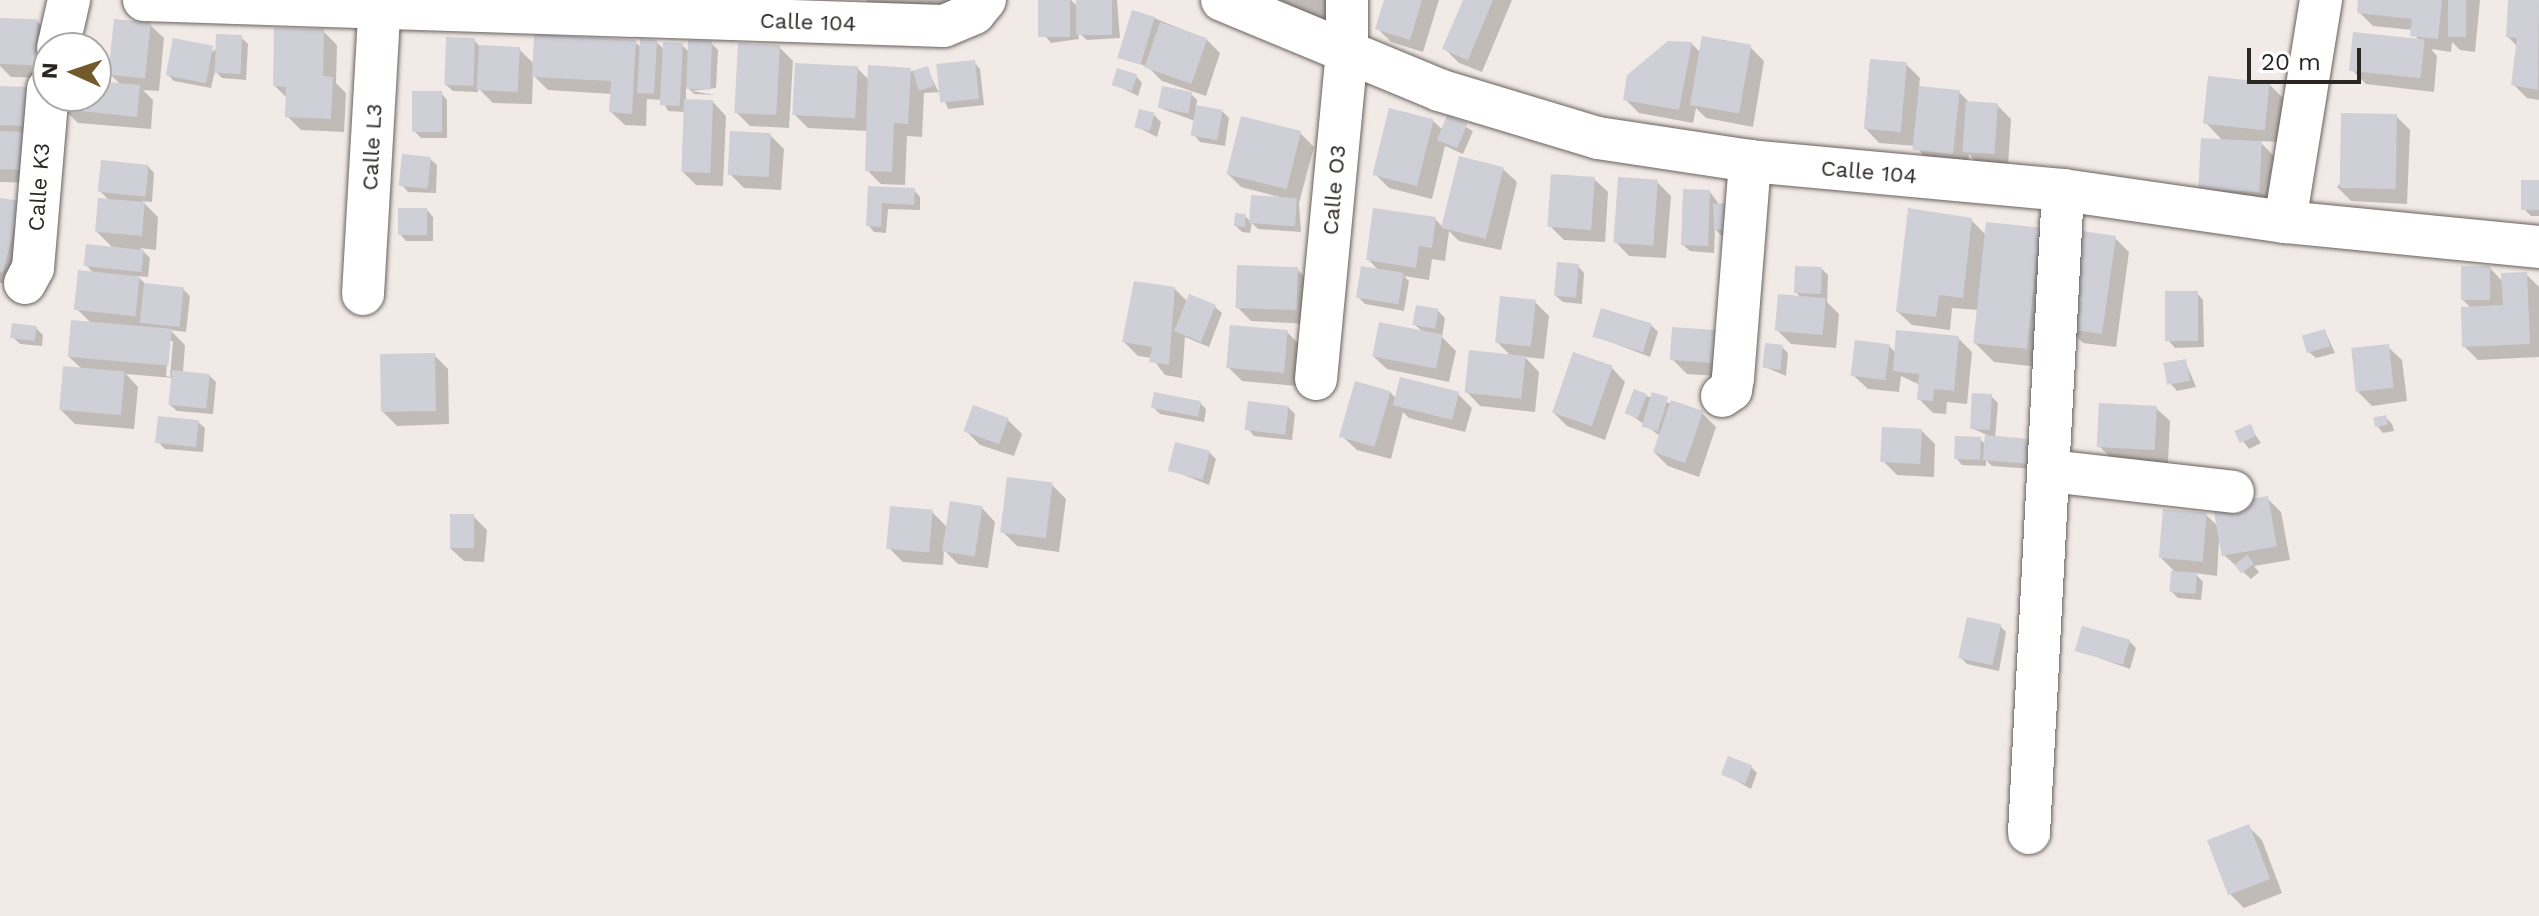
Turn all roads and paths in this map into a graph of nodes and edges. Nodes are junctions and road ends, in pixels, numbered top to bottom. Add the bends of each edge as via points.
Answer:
1 (69, 0) edge
2 (144, 0) edge
3 (985, 0) edge
4 (1222, 0) edge
5 (1347, 0) edge
6 (2321, 0) edge
7 (380, 5) edge
8 (62, 32) edge
9 (1347, 52) junction
10 (46, 112) edge
11 (1750, 161) junction
12 (2063, 190) junction
13 (2285, 222) junction
14 (2539, 247) edge
15 (25, 283) dead end
16 (363, 294) dead end
17 (1316, 379) dead end
18 (1722, 396) dead end
19 (2050, 471) junction
20 (2233, 492) dead end
21 (2029, 833) dead end

1 - 8 street
2 - 7 street, Calle 104
3 - 7 street, Calle 104 via 974,13 944,26
4 - 9 street, Calle 104
5 - 9 street, Calle O3
6 - 13 street
7 - 16 street, Calle L3
9 - 11 street, Calle 104 via 1439,90 1598,138
9 - 17 street, Calle O3
10 - 15 street, Calle K3 via 33,268
11 - 12 street, Calle 104
11 - 18 street via 1733,378 1731,390
12 - 13 street, Calle 104
12 - 19 street
13 - 14 street, Calle 104
19 - 20 street
19 - 21 street

